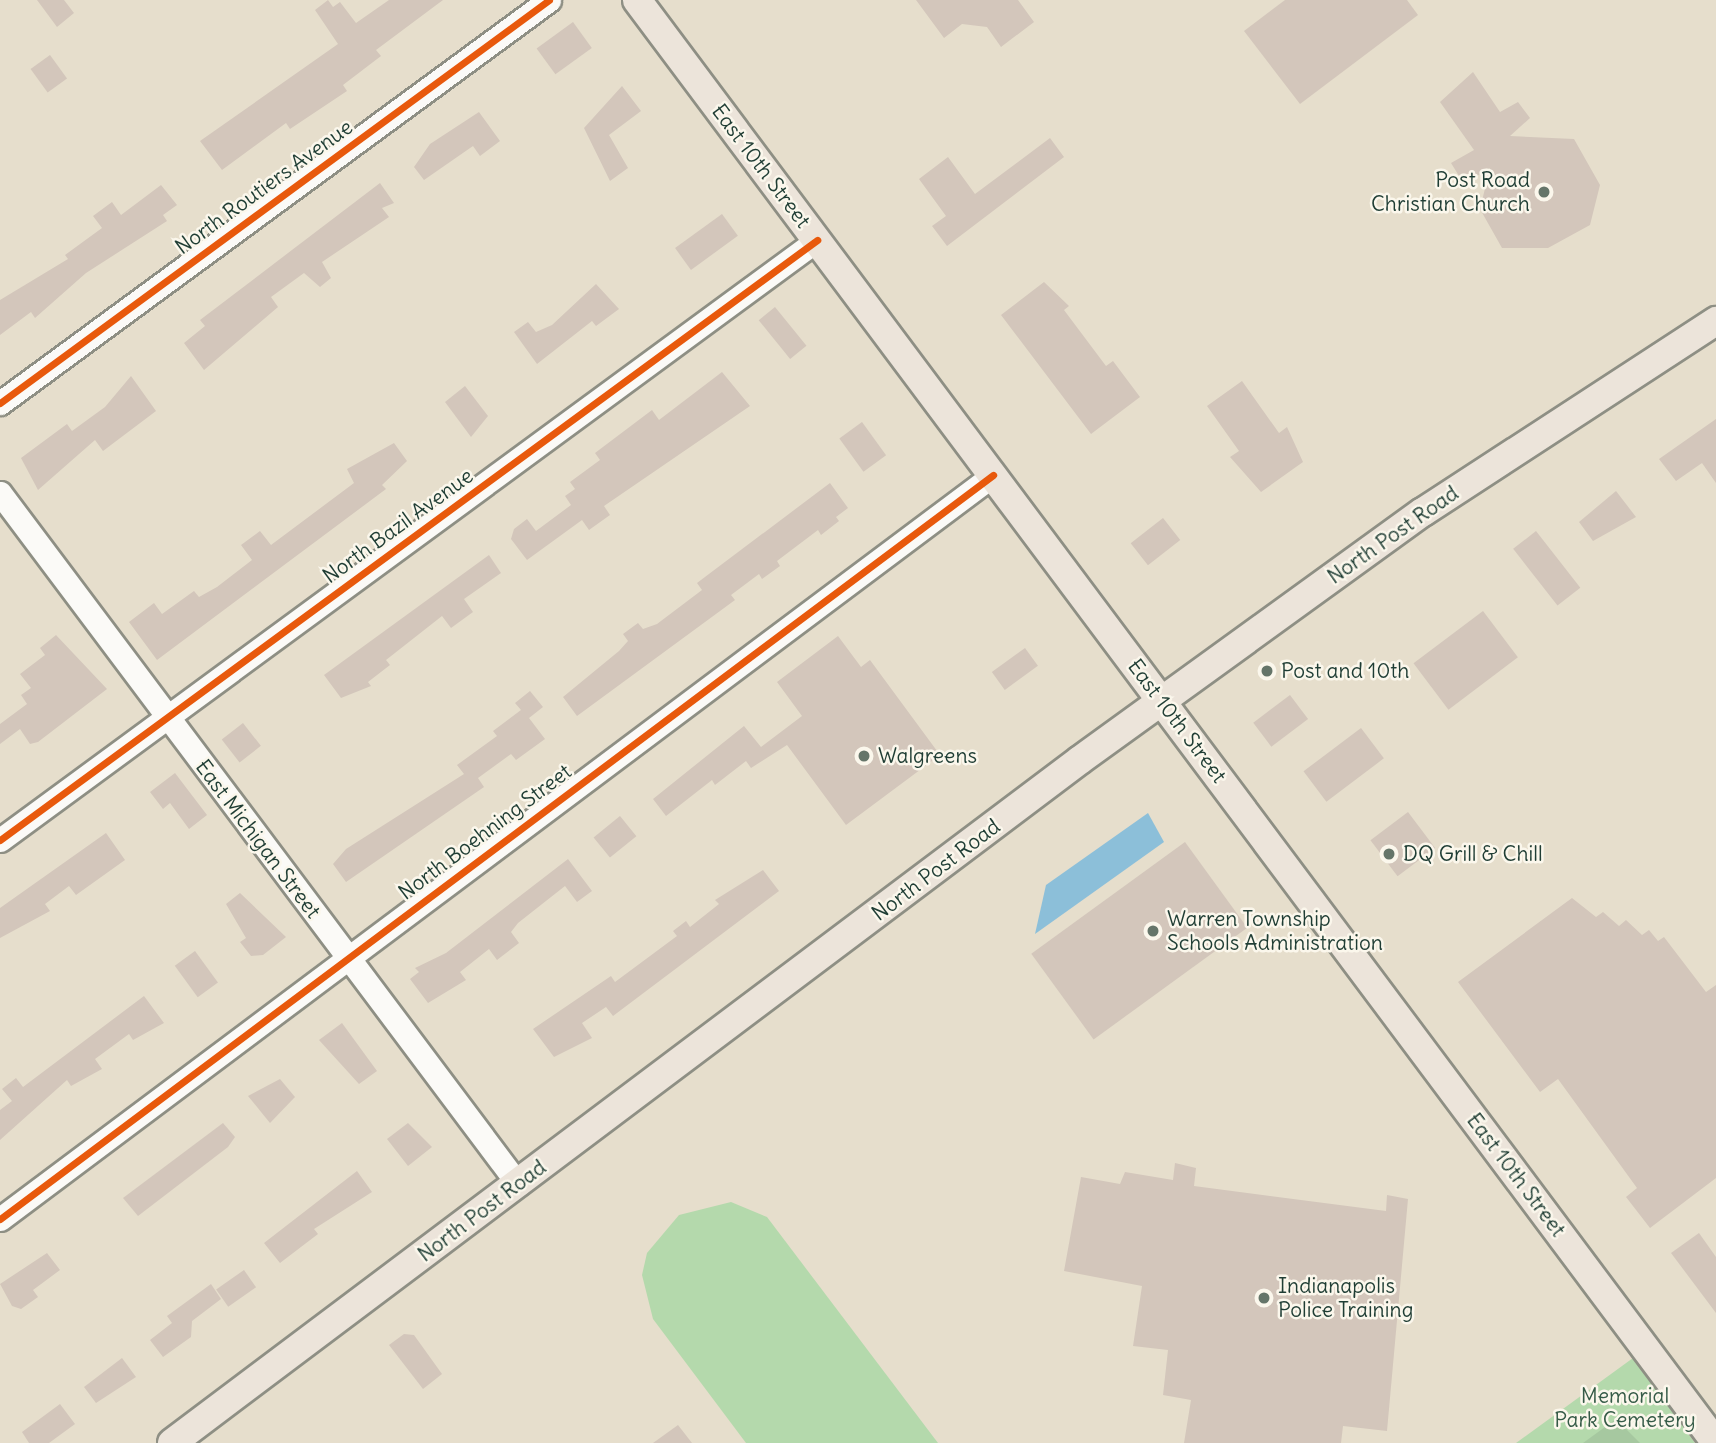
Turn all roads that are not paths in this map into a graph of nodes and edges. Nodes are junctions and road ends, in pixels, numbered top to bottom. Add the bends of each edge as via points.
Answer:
1 (549, 0) edge
2 (637, 0) edge
3 (817, 240) junction
4 (1716, 321) edge
5 (0, 403) edge
6 (993, 475) junction
7 (0, 493) edge
8 (1162, 702) junction
9 (167, 717) junction
10 (0, 840) edge
11 (347, 958) junction
12 (518, 1184) junction
13 (0, 1219) edge
14 (172, 1443) edge
15 (1716, 1443) edge

1 - 5 street, North Routiers Avenue
2 - 3 main road, East 10th Street
3 - 6 main road, East 10th Street
3 - 9 street, North Bazil Avenue
4 - 8 main road, North Post Road via 1423,512
6 - 8 main road, East 10th Street
6 - 11 street, North Boehning Street
7 - 9 street, East Michigan Street
8 - 12 main road, North Post Road
8 - 15 main road, East 10th Street
9 - 10 street, North Bazil Avenue
9 - 11 street, East Michigan Street
11 - 12 street, East Michigan Street
11 - 13 street, North Boehning Street
12 - 14 main road, North Post Road

